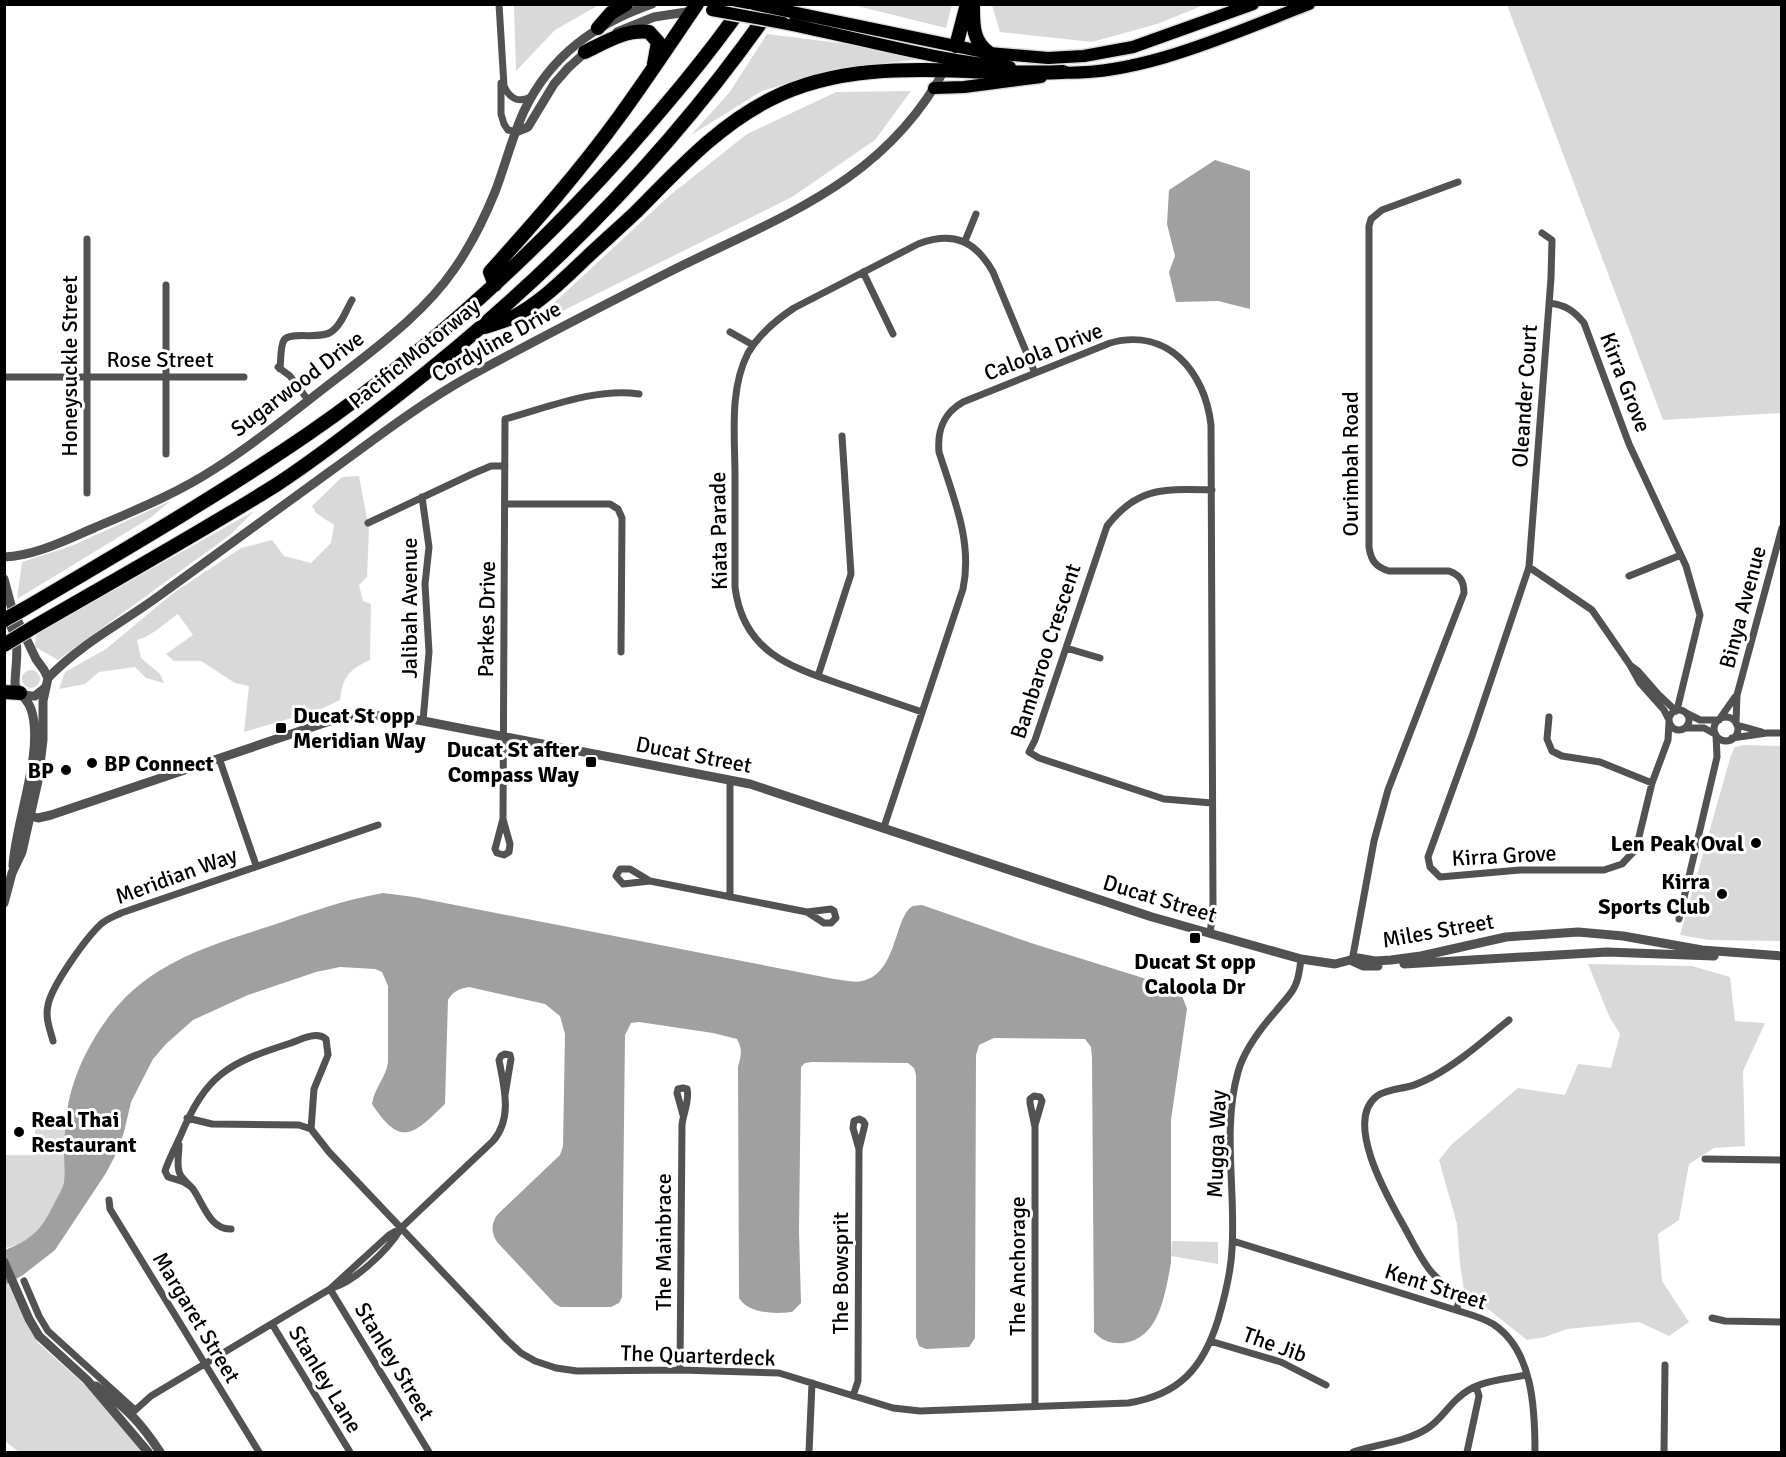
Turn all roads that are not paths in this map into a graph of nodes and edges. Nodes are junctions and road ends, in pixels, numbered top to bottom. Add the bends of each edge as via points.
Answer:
1 (499, 4) edge
2 (626, 4) edge
3 (652, 4) edge
4 (744, 4) edge
5 (753, 4) edge
6 (774, 4) edge
7 (967, 4) edge
8 (973, 4) edge
9 (1254, 4) edge
10 (1309, 4) edge
11 (695, 8) edge
12 (598, 28) junction
13 (501, 48) junction
14 (585, 52) junction
15 (989, 53) junction
16 (950, 59) junction
17 (653, 69) junction
18 (1063, 72) junction
19 (934, 88) junction
20 (532, 96) junction
21 (516, 132) junction
22 (1458, 182) dead end
23 (976, 214) dead end
24 (1542, 233) dead end
25 (87, 239) dead end
26 (965, 241) junction
27 (863, 272) junction
28 (165, 285) dead end
29 (495, 285) junction
30 (352, 300) dead end
31 (1549, 303) junction
32 (480, 329) junction
33 (730, 332) dead end
34 (893, 334) dead end
35 (753, 345) junction
36 (1035, 373) junction
37 (88, 376) junction
38 (165, 376) junction
39 (4, 377) edge
40 (244, 377) dead end
41 (639, 394) dead end
42 (308, 400) junction
43 (842, 436) dead end
44 (166, 454) dead end
45 (505, 466) junction
46 (1212, 490) junction
47 (87, 493) dead end
48 (422, 496) junction
49 (505, 504) junction
50 (368, 523) dead end
51 (1782, 528) edge
52 (1681, 555) junction
53 (4, 557) edge
54 (1529, 567) junction
55 (1629, 576) dead end
56 (4, 579) edge
57 (4, 612) edge
58 (4, 620) edge
59 (4, 645) edge
60 (1066, 648) junction
61 (621, 652) dead end
62 (1100, 657) dead end
63 (1630, 665) junction
64 (818, 676) junction
65 (47, 682) junction
66 (4, 692) edge
67 (20, 693) junction
68 (1737, 695) junction
69 (1681, 711) junction
70 (922, 712) junction
71 (1549, 717) dead end
72 (1720, 719) junction
73 (423, 721) junction
74 (1669, 721) junction
75 (1736, 724) junction
76 (1684, 729) junction
77 (1767, 733) junction
78 (1782, 733) edge
79 (1716, 735) junction
80 (503, 736) junction
81 (1731, 739) junction
82 (1668, 740) junction
83 (1717, 757) junction
84 (219, 758) junction
85 (730, 780) junction
86 (1652, 783) junction
87 (1212, 803) junction
88 (26, 815) junction
89 (503, 819) dead end
90 (378, 825) dead end
91 (884, 827) junction
92 (256, 866) junction
93 (650, 881) dead end
94 (6, 887) edge
95 (730, 897) junction
96 (4, 903) edge
97 (807, 912) dead end
98 (1679, 919) dead end
99 (1210, 934) junction
100 (1755, 955) junction
101 (1782, 956) edge
102 (1301, 959) junction
103 (1352, 961) junction
104 (1509, 1020) dead end
105 (53, 1041) dead end
106 (505, 1095) junction
107 (683, 1115) dead end
108 (187, 1118) junction
109 (1035, 1125) dead end
110 (312, 1129) junction
111 (181, 1134) junction
112 (859, 1149) dead end
113 (1705, 1159) dead end
114 (1782, 1160) edge
115 (190, 1186) junction
116 (109, 1200) dead end
117 (401, 1228) junction
118 (231, 1229) dead end
119 (1233, 1241) junction
120 (4, 1262) edge
121 (24, 1281) dead end
122 (330, 1288) junction
123 (1456, 1310) junction
124 (1712, 1318) dead end
125 (1782, 1322) edge
126 (272, 1324) junction
127 (1210, 1341) junction
128 (205, 1364) junction
129 (1665, 1365) dead end
130 (680, 1370) junction
131 (1526, 1375) junction
132 (87, 1380) junction
133 (812, 1383) junction
134 (1326, 1384) dead end
135 (1476, 1386) junction
136 (853, 1396) junction
137 (1035, 1406) junction
138 (133, 1412) junction
139 (148, 1452) edge
140 (153, 1452) edge
141 (160, 1452) edge
142 (259, 1452) edge
143 (350, 1452) edge
144 (429, 1452) edge
145 (809, 1452) edge
146 (1353, 1452) edge
147 (1467, 1452) edge
148 (1535, 1452) edge
149 (1664, 1452) edge

1 - 13 street
2 - 12 highway
3 - 12 street, Sugarwood Drive
4 - 29 highway, Pacific Motorway via 662,110 596,184
5 - 16 highway, bridge
6 - 32 highway, Pacific Motorway via 642,171
7 - 16 highway
8 - 15 highway via 975,38
9 - 15 highway via 1150,42 1110,52 1048,58
10 - 18 highway via 1166,56 1112,68
11 - 14 street, Sugarwood Drive via 641,21
11 - 16 highway, bridge
11 - 17 highway
12 - 20 street, Sugarwood Drive via 560,59
13 - 20 street via 507,92 518,100
13 - 21 street via 502,118 508,130
14 - 17 highway via 620,36 649,32 658,42
14 - 21 street, Sugarwood Drive via 554,84 530,126
15 - 16 highway
16 - 18 highway via 1014,74
16 - 19 street, Cordyline Drive
16 - 32 highway via 804,86 735,120 698,149 552,289 511,318
17 - 29 highway via 546,211 490,272
18 - 19 highway
19 - 65 street, Cordyline Drive via 878,156 849,178 789,213 572,321 428,402 80,650
20 - 21 street, Sugarwood Drive
21 - 42 street, Sugarwood Drive via 477,232 454,270 421,309 383,343
22 - 103 street, Ourimbah Road via 1382,210 1369,226 1370,556 1380,569 1389,571 1449,571 1462,580 1464,593 1388,790 1374,841
23 - 26 street
24 - 31 street, Oleander Court via 1552,240
25 - 37 street, Honeysuckle Street
26 - 27 street, Kiata Parade via 927,241
26 - 36 street via 980,252 993,272
27 - 34 street
27 - 35 street, Kiata Parade via 794,308
28 - 38 street
29 - 58 highway, Pacific Motorway, bridge via 425,345 308,434
30 - 42 street via 330,333 290,336 282,345 279,368
31 - 52 street, Kirra Grove via 1572,310 1584,323 1629,444
31 - 54 street, Oleander Court
32 - 59 highway, Pacific Motorway, bridge via 353,430 277,484
33 - 35 street
35 - 64 street, Kiata Parade via 735,397 737,599 748,628 767,651 790,666
36 - 46 street, Caloola Drive via 1116,341 1147,342 1176,355 1198,378 1208,401
36 - 70 street, Caloola Drive via 963,402 942,422 939,452 966,543 967,573
37 - 38 street, Rose Street
37 - 39 street, Rose Street
37 - 47 street, Honeysuckle Street
38 - 40 street, Rose Street
38 - 44 street
41 - 45 street, Parkes Drive via 622,391 584,398 505,419
42 - 53 street, Sugarwood Drive via 217,468 172,494 35,552
43 - 64 street via 851,574
45 - 48 street via 491,466
45 - 49 street, Parkes Drive
46 - 60 street, Bambaroo Crescent via 1159,490 1121,509 1107,526
46 - 87 street, Caloola Drive
48 - 50 street
48 - 73 street, Jalibah Avenue via 429,547 425,584 429,652
49 - 61 street via 610,504 618,508 622,518
49 - 80 street, Parkes Drive
51 - 68 street, Binya Avenue
52 - 55 street
52 - 69 street, Kirra Grove via 1700,615
54 - 63 street via 1592,610
54 - 86 street, Kirra Grove via 1428,857 1430,867 1440,877 1520,870 1604,870 1622,864 1636,849
56 - 65 street via 12,609
57 - 67 street via 15,635 15,684
60 - 62 street
60 - 87 street, Bambaroo Crescent via 1029,752 1164,799
63 - 69 street
63 - 74 street
64 - 70 street, Kiata Parade
65 - 67 street via 35,696
65 - 88 street via 42,753
66 - 67 highway
67 - 88 street via 31,709 34,723
68 - 72 street, Binya Avenue
68 - 75 street, Binya Avenue
69 - 72 street via 1700,720
69 - 74 street via 1671,713
69 - 76 street via 1689,722
70 - 91 street, Caloola Drive
71 - 86 street via 1547,739 1552,751 1600,762
72 - 75 street via 1728,717
72 - 79 street via 1714,726
73 - 80 street, Ducat Street
73 - 84 street, Ducat Street via 379,714 353,715
74 - 76 street via 1673,729
74 - 82 street, Kirra Grove
75 - 77 street
75 - 81 street via 1737,733
76 - 79 street via 1702,728
76 - 82 street
77 - 78 street
77 - 81 street
79 - 81 street via 1722,740
79 - 83 street
80 - 85 street, Ducat Street
80 - 89 street, Parkes Drive
81 - 83 street
82 - 86 street, Kirra Grove
83 - 98 street
84 - 88 street, Ducat Street via 38,819
84 - 92 street, Meridian Way
85 - 91 street, Ducat Street
85 - 95 street
87 - 99 street, Caloola Drive
88 - 94 street via 22,852
90 - 92 street, Meridian Way
91 - 99 street, Ducat Street
92 - 105 street, Meridian Way via 103,922 71,964 48,1005 47,1021
93 - 95 street
94 - 96 street
95 - 97 street
99 - 102 street, Ducat Street
100 - 101 street, Miles Street
100 - 103 street, Miles Street via 1589,953 1369,967
100 - 103 street, Miles Street via 1578,932 1506,937 1409,958
102 - 103 street, Ducat Street via 1335,964
102 - 119 street, Mugga Way via 1294,988 1246,1054 1236,1080 1232,1121
104 - 123 street via 1456,1062 1412,1086 1375,1097 1368,1108 1365,1126 1370,1160 1382,1188 1427,1267 1457,1298
106 - 106 street via 499,1060 505,1054 511,1059
106 - 117 street via 500,1133
107 - 130 street, The Mainbrace
108 - 110 street via 208,1124 293,1124
108 - 110 street via 204,1089 232,1065 321,1035 326,1039 328,1055 313,1094
108 - 111 street
109 - 137 street, The Anchorage
110 - 117 street, The Quarterdeck
111 - 115 street via 179,1168
111 - 115 street via 165,1173
112 - 136 street, The Bowsprit via 858,1381
113 - 114 street
115 - 118 street via 212,1220
116 - 128 street, Margaret Street via 110,1209
117 - 122 street
117 - 130 street, The Quarterdeck via 507,1340 535,1361 577,1371
119 - 123 street, Kent Street
119 - 127 street, The Quarterdeck via 1228,1282
120 - 132 street via 39,1336
121 - 138 street via 48,1330
122 - 126 street
122 - 144 street, Stanley Street
123 - 131 street, Kent Street via 1484,1319 1504,1333 1516,1347
124 - 125 street
126 - 128 street
126 - 143 street, Stanley Lane
127 - 134 street, The Jib via 1281,1362
127 - 137 street, The Quarterdeck via 1185,1379 1151,1398 1128,1403
128 - 138 street via 151,1396
128 - 142 street, Margaret Street
129 - 149 street
130 - 133 street, The Quarterdeck via 779,1373
131 - 135 street
131 - 148 street, Kent Street via 1535,1414
132 - 138 street
132 - 139 street
133 - 136 street, The Quarterdeck
133 - 145 street
135 - 146 street via 1427,1428
135 - 147 street via 1479,1396
136 - 137 street, The Quarterdeck via 898,1410
138 - 140 street via 129,1419
138 - 141 street

